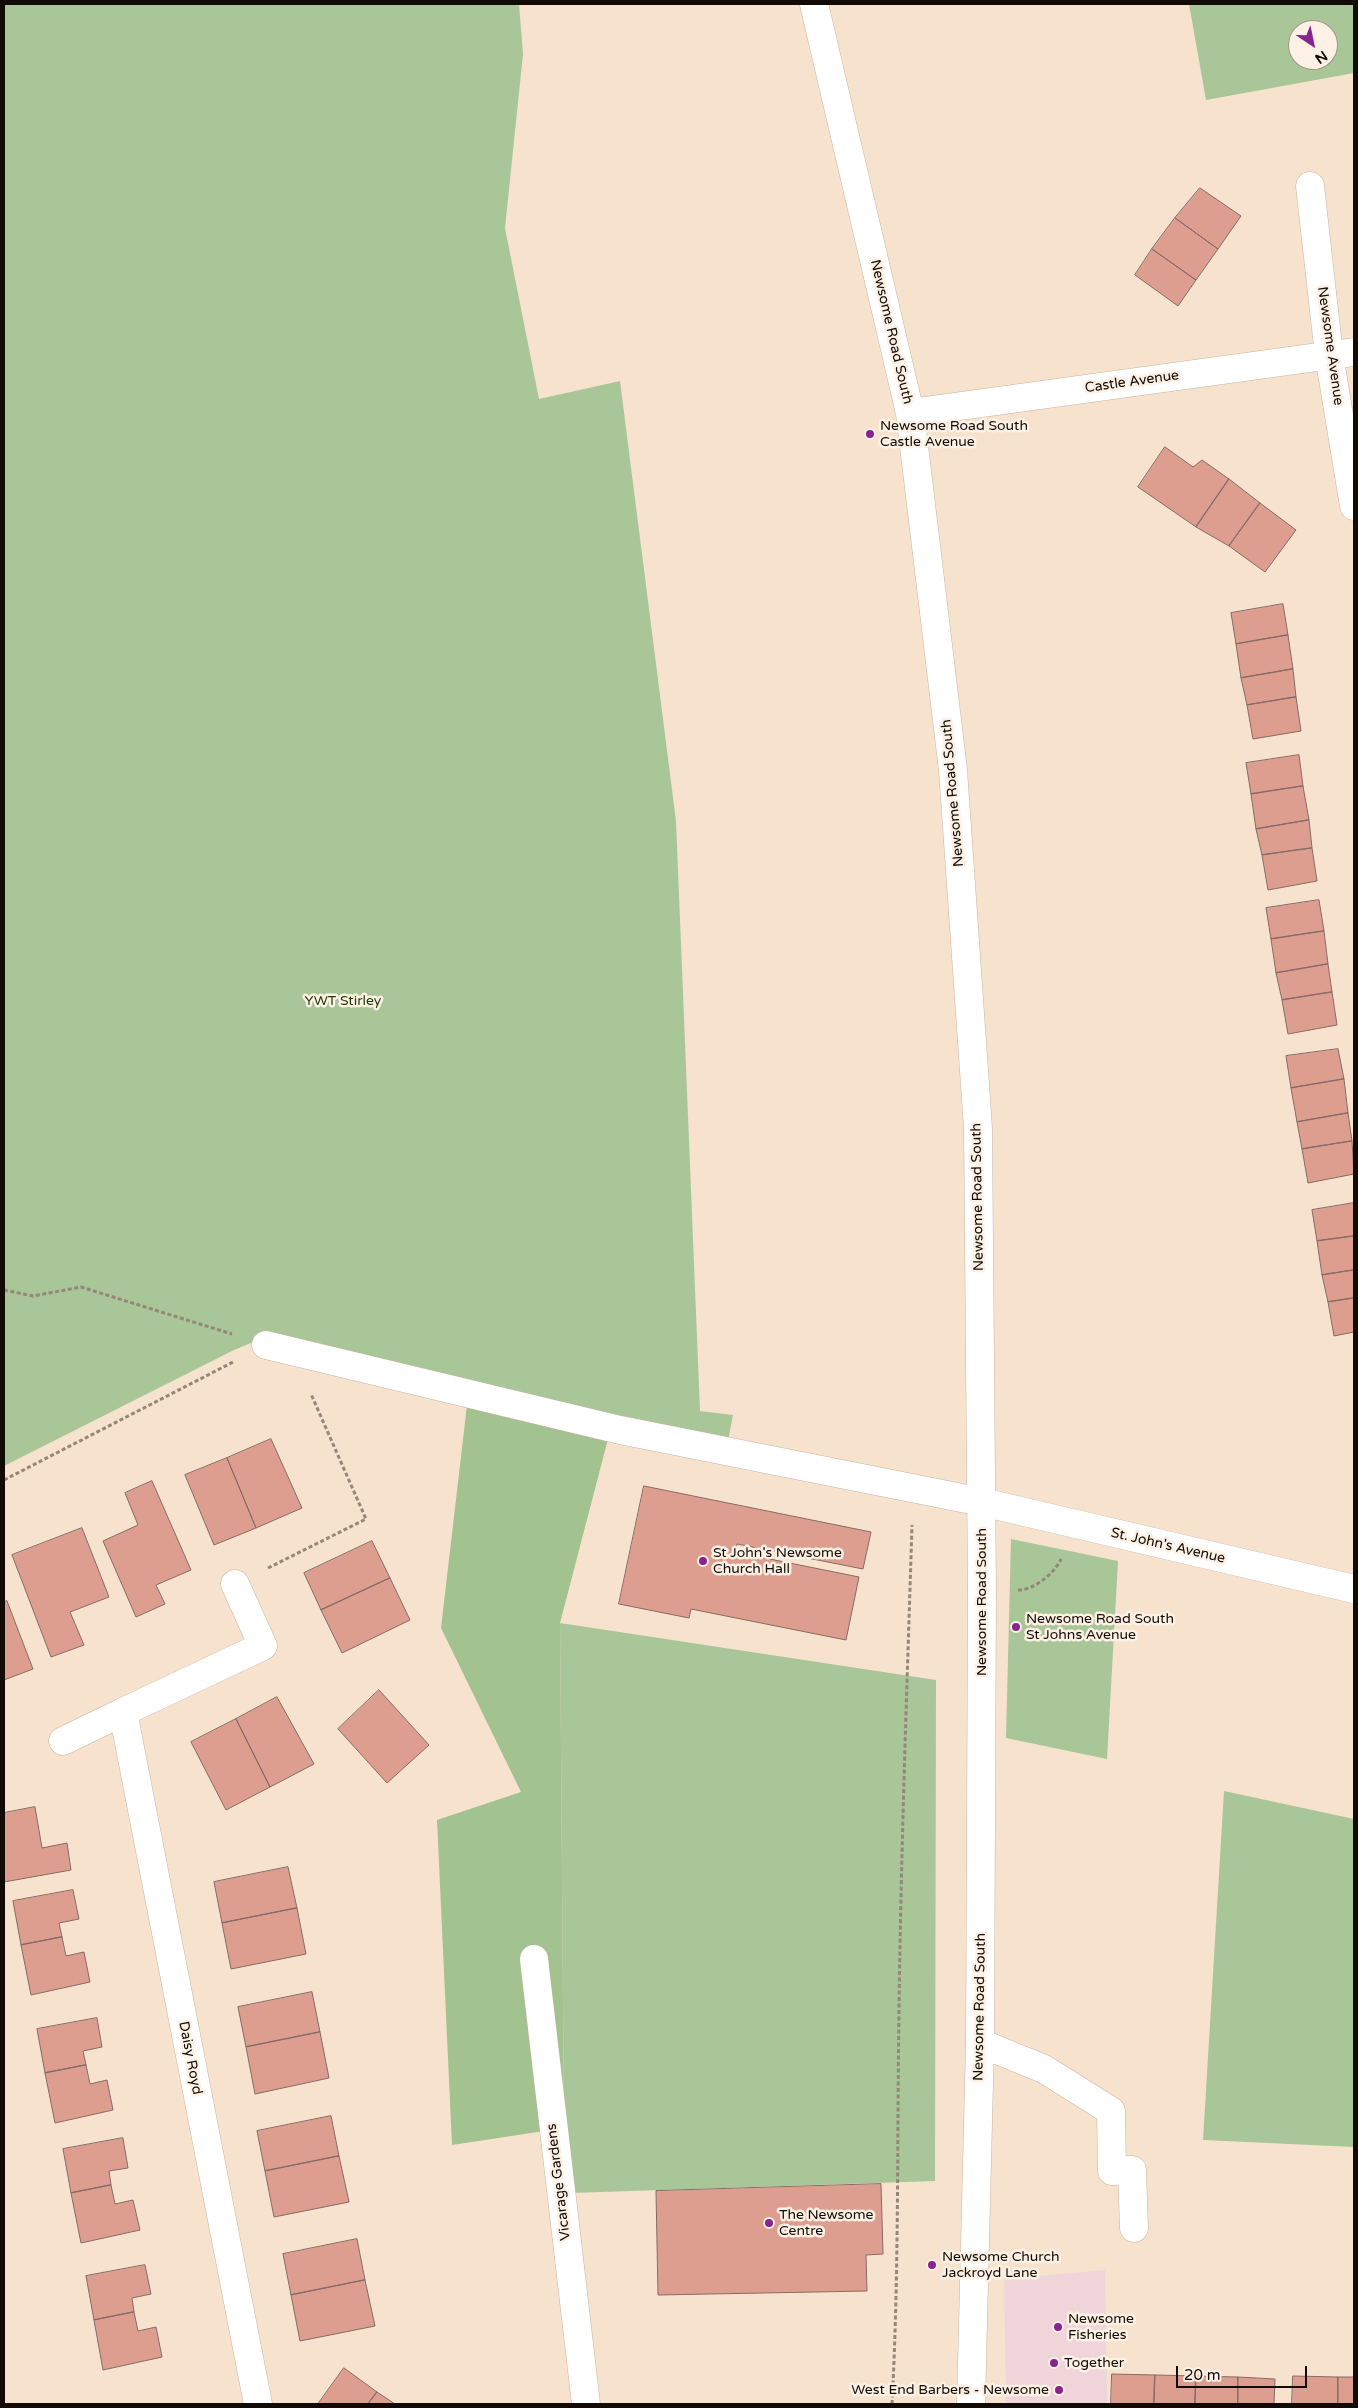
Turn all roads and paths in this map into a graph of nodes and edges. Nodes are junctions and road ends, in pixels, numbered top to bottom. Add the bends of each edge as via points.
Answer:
1 (814, 4) edge
2 (1310, 186) dead end
3 (1342, 353) edge
4 (910, 413) junction
5 (1354, 506) edge
6 (4, 1290) edge
7 (279, 1348) junction
8 (4, 1480) edge
9 (982, 1502) junction
10 (912, 1521) dead end
11 (1075, 1524) junction
12 (234, 1584) joint
13 (1354, 1589) edge
14 (982, 1592) junction
15 (123, 1712) junction
16 (63, 1741) dead end
17 (534, 1959) dead end
18 (980, 2043) junction
19 (1134, 2228) dead end
20 (258, 2404) edge
21 (586, 2404) edge
22 (892, 2404) edge
23 (971, 2404) edge

1 - 4 street, Newsome Road South
2 - 3 street, Newsome Avenue
3 - 4 street, Castle Avenue
3 - 5 street, Newsome Avenue
4 - 9 street, Newsome Road South via 953,770 978,1128
6 - 7 path via 34,1296 81,1287
7 - 8 path
7 - 9 street, St. John's Avenue via 620,1430
7 - 12 path via 366,1519
9 - 11 street, St. John's Avenue
9 - 14 street, Newsome Road South
10 - 22 path via 901,1847 897,2299
11 - 13 street, St. John's Avenue
11 - 14 path via 1057,1567 1029,1590
12 - 15 street via 263,1646
14 - 18 street, Newsome Road South
15 - 16 street
15 - 20 street, Daisy Royd
17 - 21 street, Vicarage Gardens
18 - 19 street via 1044,2070 1111,2111 1112,2171 1132,2170
18 - 23 street, Newsome Road South

